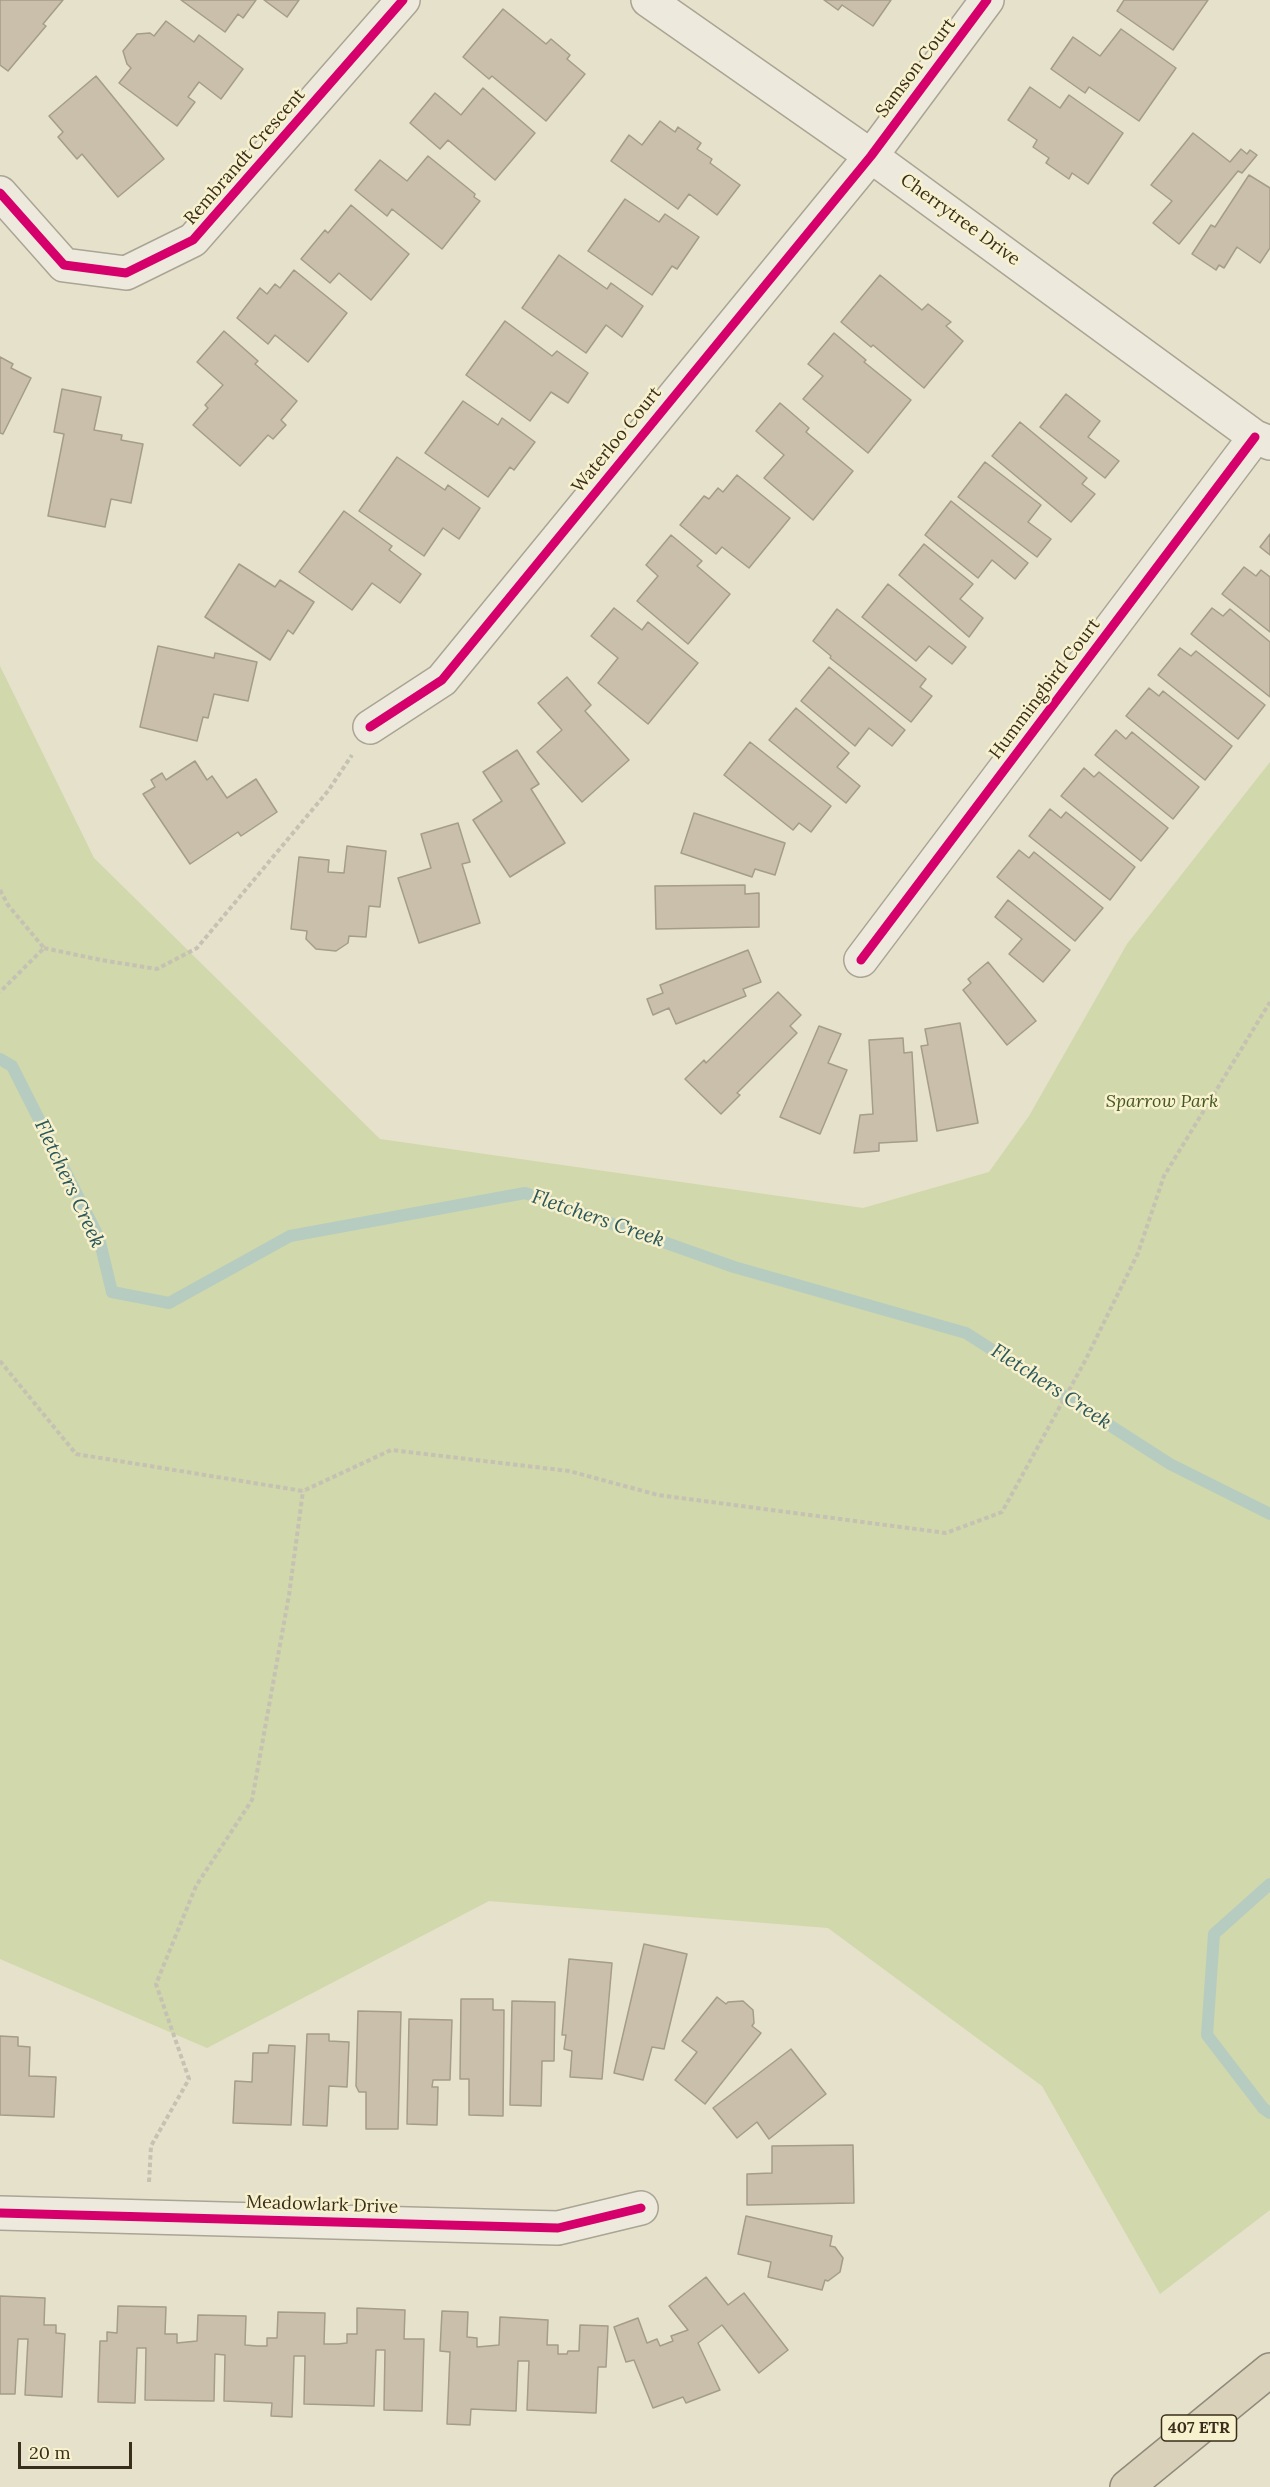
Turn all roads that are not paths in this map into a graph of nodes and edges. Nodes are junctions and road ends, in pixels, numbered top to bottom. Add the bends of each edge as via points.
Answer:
1 (403, 0) edge
2 (648, 0) edge
3 (987, 0) edge
4 (872, 156) junction
5 (0, 193) edge
6 (1263, 440) edge
7 (370, 727) road end
8 (861, 960) dead end
9 (641, 2208) dead end
10 (0, 2213) edge
11 (1270, 2370) edge
12 (1127, 2487) edge

1 - 5 street, Rembrandt Crescent via 193,240 126,273 64,265
2 - 4 street, Cherrytree Drive
3 - 4 street, Samson Court
4 - 6 street, Cherrytree Drive
4 - 7 street, Waterloo Court via 442,680
6 - 8 street, Hummingbird Court
9 - 10 street, Meadowlark Drive via 558,2228
11 - 12 highway, 407 ETR

